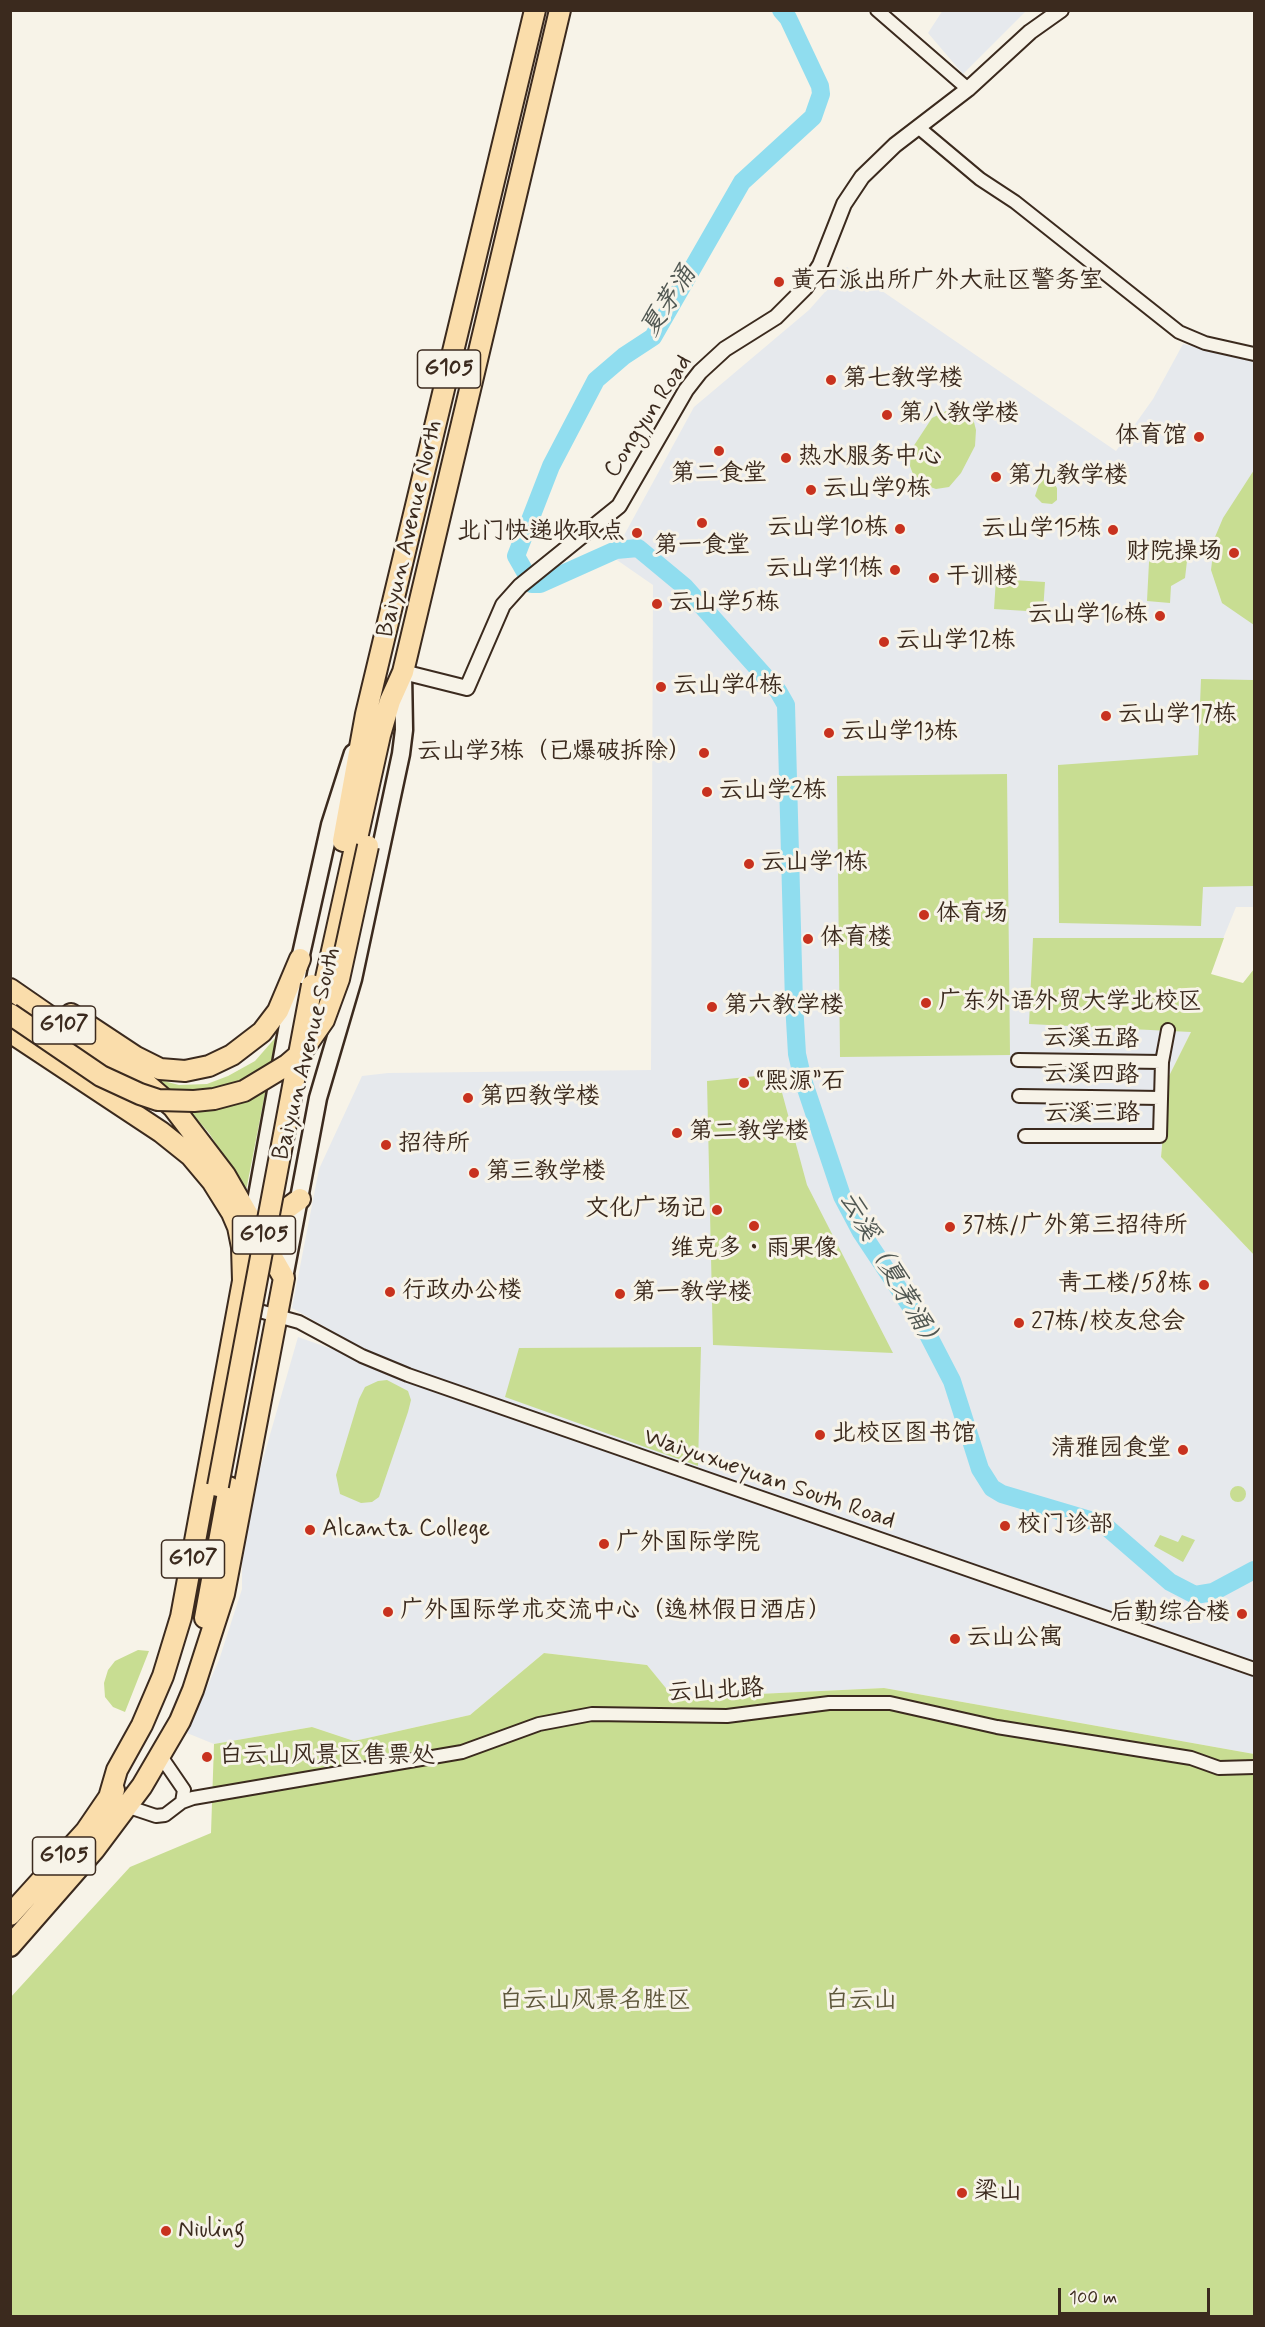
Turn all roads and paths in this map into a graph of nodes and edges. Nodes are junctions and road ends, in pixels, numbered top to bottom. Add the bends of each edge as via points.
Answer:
1 (535, 10) edge
2 (560, 10) edge
3 (877, 10) edge
4 (1061, 10) edge
5 (968, 90) junction
6 (918, 127) junction
7 (1254, 354) edge
8 (403, 672) junction
9 (363, 727) junction
10 (300, 959) junction
11 (10, 978) edge
12 (318, 986) junction
13 (10, 988) edge
14 (10, 1014) edge
15 (1168, 1030) dead end
16 (10, 1032) edge
17 (1018, 1060) dead end
18 (117, 1061) junction
19 (1162, 1062) junction
20 (94, 1089) junction
21 (1019, 1096) dead end
22 (1161, 1098) junction
23 (1025, 1136) dead end
24 (256, 1196) junction
25 (300, 1198) junction
26 (232, 1213) junction
27 (252, 1221) junction
28 (284, 1278) junction
29 (243, 1281) junction
30 (238, 1306) junction
31 (276, 1314) junction
32 (223, 1487) junction
33 (1254, 1669) edge
34 (160, 1755) junction
35 (1254, 1767) edge
36 (182, 1802) junction
37 (117, 1804) junction
38 (13, 1910) edge
39 (29, 1925) junction
40 (10, 1946) edge
41 (10, 1958) edge

1 - 9 highway, Baiyun Avenue North / G105
2 - 8 highway, Baiyun Avenue North / G105
3 - 5 street
4 - 5 street, Congyun Road via 1030,32
5 - 6 street, Congyun Road
6 - 7 street via 1179,332 1205,343
6 - 8 street, Congyun Road via 881,157 852,189 820,266 805,288 776,317 725,349 700,372 611,514 520,586 500,611 467,688
8 - 12 highway, Baiyun Avenue North / G105 via 380,735
8 - 14 highway, bridge via 339,979 324,1020 301,1053 244,1091 214,1099 175,1102 140,1095 101,1076
8 - 25 main road, Baiyun Avenue South via 401,754 353,979 318,1098
9 - 10 main road, Baiyun Avenue South via 330,825
9 - 12 highway, Baiyun Avenue North / G105
10 - 11 highway via 278,1011 262,1032 220,1061 185,1071 149,1064
10 - 24 main road, Baiyun Avenue South
12 - 32 highway, Baiyun Avenue South / G105, bridge
13 - 18 highway, G107
15 - 19 street
16 - 20 highway, G107
17 - 19 street, 云溪五路
18 - 20 highway via 121,1075 118,1084 108,1090
18 - 27 highway, G107 via 184,1119 219,1166
19 - 22 street
20 - 26 highway, G107 via 191,1156
21 - 22 street, 云溪四路
22 - 23 street, 云溪三路 via 1160,1136
24 - 25 main road via 266,1206 277,1208
24 - 27 main road, Baiyun Avenue South
25 - 27 highway via 272,1220
25 - 28 main road, Baiyun Avenue South
26 - 27 highway
26 - 29 highway, G107 via 242,1247
27 - 28 highway, G107
27 - 29 main road, Baiyun Avenue South
28 - 31 highway, Baiyun Avenue South / G107
29 - 30 highway, Baiyun Avenue South / G107
30 - 31 street, Waiyuxueyuan South Road
30 - 37 highway, Baiyun Avenue South / G107 via 181,1617 163,1676 117,1770
31 - 33 street, Waiyuxueyuan South Road via 408,1375
31 - 34 highway, Baiyun Avenue South / G107 via 217,1620 187,1704
32 - 34 highway, Baiyun Avenue South / G105 via 203,1624
32 - 37 highway, Baiyun Avenue South / G105 via 185,1652
34 - 36 street via 184,1790
34 - 37 highway, Baiyun Avenue South / G105
35 - 36 street, 云山北路 via 1219,1768 1191,1758 997,1727 890,1703 829,1703 727,1716 592,1714 539,1724 462,1752
36 - 37 street, 云山北路 via 165,1815 156,1816
37 - 38 highway, Baiyun Avenue South / G105
37 - 39 highway, Baiyun Avenue South / G105 via 94,1850
39 - 40 highway, Baiyun Avenue South / G105
39 - 41 highway

